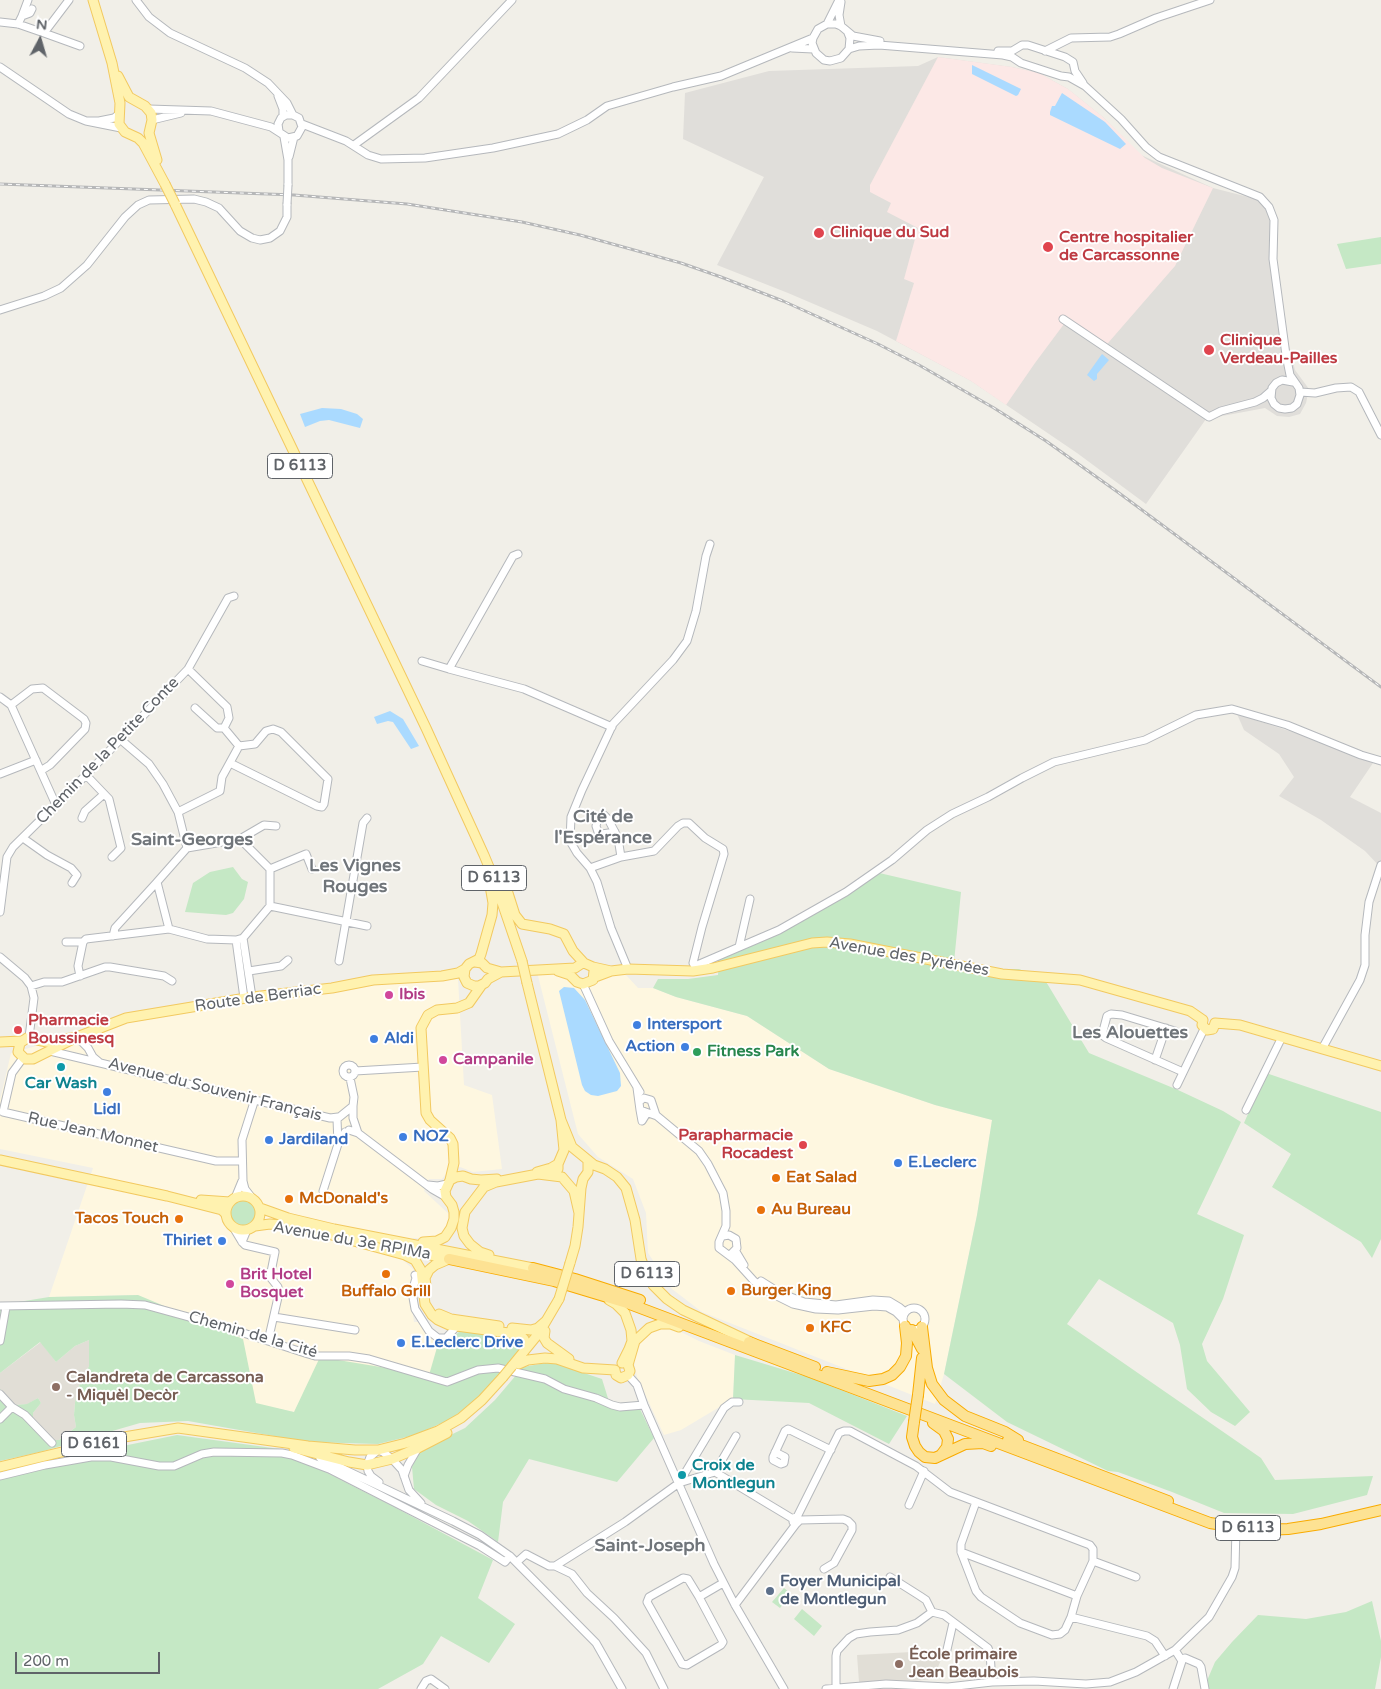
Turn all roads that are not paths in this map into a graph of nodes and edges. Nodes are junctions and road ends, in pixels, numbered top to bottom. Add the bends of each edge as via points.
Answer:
1 (28, 0) edge
2 (69, 0) edge
3 (93, 0) edge
4 (136, 0) edge
5 (512, 0) edge
6 (840, 0) edge
7 (1210, 0) edge
8 (32, 9) dead end
9 (22, 16) junction
10 (0, 22) edge
11 (18, 24) junction
12 (827, 24) junction
13 (841, 26) junction
14 (44, 33) junction
15 (848, 33) junction
16 (813, 38) junction
17 (1066, 40) junction
18 (80, 46) dead end
19 (786, 48) junction
20 (849, 48) junction
21 (814, 49) junction
22 (1016, 50) junction
23 (1045, 51) junction
24 (1065, 57) junction
25 (1017, 59) junction
26 (112, 63) junction
27 (0, 67) edge
28 (1075, 71) junction
29 (1069, 77) junction
30 (1086, 86) junction
31 (276, 92) junction
32 (136, 102) junction
33 (149, 109) junction
34 (190, 110) junction
35 (120, 112) junction
36 (293, 114) junction
37 (281, 118) junction
38 (86, 121) junction
39 (254, 122) junction
40 (151, 123) junction
41 (302, 124) junction
42 (121, 128) junction
43 (327, 133) junction
44 (282, 134) junction
45 (134, 135) junction
46 (297, 135) junction
47 (354, 145) junction
48 (288, 160) junction
49 (166, 184) junction
50 (0, 310) edge
51 (1063, 319) dead end
52 (1286, 355) junction
53 (1280, 380) junction
54 (1293, 382) junction
55 (1271, 391) junction
56 (1300, 392) junction
57 (1255, 402) junction
58 (1275, 405) junction
59 (1381, 435) edge
60 (710, 544) dead end
61 (518, 554) dead end
62 (234, 596) dead end
63 (422, 661) dead end
64 (188, 669) junction
65 (449, 669) junction
66 (0, 698) edge
67 (11, 705) junction
68 (195, 708) dead end
69 (612, 727) junction
70 (224, 728) junction
71 (426, 728) junction
72 (120, 739) junction
73 (239, 746) junction
74 (36, 760) junction
75 (1381, 762) edge
76 (230, 763) junction
77 (42, 770) junction
78 (0, 774) edge
79 (86, 775) junction
80 (104, 794) junction
81 (457, 798) junction
82 (56, 805) junction
83 (178, 812) junction
84 (82, 818) dead end
85 (367, 818) dead end
86 (276, 826) dead end
87 (615, 832) dead end
88 (23, 838) junction
89 (240, 839) junction
90 (187, 848) junction
91 (487, 852) junction
92 (112, 857) dead end
93 (620, 857) junction
94 (1381, 865) edge
95 (312, 868) dead end
96 (590, 868) junction
97 (270, 869) junction
98 (157, 882) junction
99 (72, 884) dead end
100 (750, 899) dead end
101 (270, 906) junction
102 (0, 912) edge
103 (346, 922) junction
104 (366, 926) dead end
105 (168, 929) junction
106 (113, 936) junction
107 (240, 939) junction
108 (66, 942) dead end
109 (83, 942) junction
110 (739, 947) junction
111 (0, 958) edge
112 (288, 960) dead end
113 (338, 961) dead end
114 (522, 961) junction
115 (475, 962) junction
116 (487, 968) junction
117 (575, 968) junction
118 (694, 968) junction
119 (465, 969) junction
120 (553, 969) junction
121 (628, 969) junction
122 (249, 971) junction
123 (501, 972) junction
124 (591, 972) junction
125 (80, 976) junction
126 (442, 976) junction
127 (488, 979) junction
128 (575, 979) junction
129 (172, 982) dead end
130 (467, 982) junction
131 (584, 984) junction
132 (31, 986) junction
133 (481, 986) junction
134 (248, 998) junction
135 (472, 999) junction
136 (596, 1009) junction
137 (1204, 1025) junction
138 (1166, 1028) junction
139 (1175, 1030) dead end
140 (89, 1032) junction
141 (78, 1036) junction
142 (1282, 1037) junction
143 (2, 1042) edge
144 (26, 1042) junction
145 (88, 1048) junction
146 (1322, 1049) junction
147 (50, 1051) junction
148 (38, 1056) junction
149 (23, 1058) junction
150 (1155, 1060) junction
151 (100, 1062) junction
152 (1381, 1066) edge
153 (423, 1067) junction
154 (355, 1071) junction
155 (1182, 1072) junction
156 (350, 1078) junction
157 (1177, 1085) dead end
158 (255, 1099) junction
159 (642, 1100) junction
160 (353, 1106) junction
161 (1246, 1110) dead end
162 (649, 1112) junction
163 (353, 1120) junction
164 (561, 1120) junction
165 (342, 1124) junction
166 (358, 1133) junction
167 (579, 1152) junction
168 (0, 1160) edge
169 (561, 1160) junction
170 (588, 1160) junction
171 (241, 1161) junction
172 (454, 1163) junction
173 (467, 1178) junction
174 (564, 1179) junction
175 (583, 1179) junction
176 (243, 1181) junction
177 (449, 1182) junction
178 (425, 1184) junction
179 (323, 1191) dead end
180 (166, 1196) junction
181 (477, 1196) junction
182 (446, 1197) junction
183 (252, 1198) junction
184 (233, 1200) junction
185 (452, 1205) junction
186 (468, 1206) junction
187 (260, 1208) junction
188 (579, 1213) junction
189 (226, 1214) junction
190 (233, 1226) junction
191 (726, 1226) junction
192 (251, 1228) junction
193 (328, 1234) junction
194 (732, 1235) junction
195 (366, 1236) junction
196 (723, 1236) junction
197 (242, 1242) junction
198 (722, 1250) junction
199 (736, 1250) junction
200 (450, 1259) junction
201 (533, 1268) junction
202 (415, 1275) dead end
203 (605, 1296) junction
204 (559, 1299) junction
205 (3, 1307) edge
206 (274, 1317) junction
207 (546, 1321) junction
208 (453, 1322) junction
209 (906, 1322) junction
210 (922, 1327) junction
211 (355, 1330) dead end
212 (545, 1331) junction
213 (924, 1338) junction
214 (0, 1340) edge
215 (268, 1341) junction
216 (760, 1346) junction
217 (922, 1350) junction
218 (524, 1351) junction
219 (782, 1362) junction
220 (624, 1364) junction
221 (516, 1366) junction
222 (583, 1368) junction
223 (614, 1370) junction
224 (827, 1372) junction
225 (628, 1375) junction
226 (505, 1377) junction
227 (0, 1394) edge
228 (879, 1398) junction
229 (739, 1402) dead end
230 (644, 1405) junction
231 (12, 1407) junction
232 (0, 1419) edge
233 (736, 1436) dead end
234 (250, 1437) junction
235 (52, 1443) dead end
236 (289, 1447) junction
237 (418, 1448) junction
238 (1029, 1448) junction
239 (378, 1450) junction
240 (830, 1450) junction
241 (775, 1452) dead end
242 (49, 1455) junction
243 (940, 1456) junction
244 (31, 1459) junction
245 (392, 1459) junction
246 (46, 1465) junction
247 (367, 1465) junction
248 (0, 1467) edge
249 (924, 1471) junction
250 (715, 1472) junction
251 (0, 1476) edge
252 (404, 1476) junction
253 (679, 1483) junction
254 (1119, 1490) junction
255 (391, 1492) junction
256 (976, 1502) junction
257 (1381, 1504) edge
258 (909, 1505) dead end
259 (430, 1510) junction
260 (1381, 1510) edge
261 (796, 1520) junction
262 (1236, 1527) junction
263 (961, 1552) junction
264 (510, 1556) junction
265 (1093, 1561) junction
266 (517, 1562) junction
267 (555, 1566) junction
268 (824, 1569) dead end
269 (890, 1577) dead end
270 (1136, 1577) dead end
271 (723, 1583) junction
272 (699, 1596) junction
273 (1077, 1596) junction
274 (735, 1605) junction
275 (932, 1612) junction
276 (1071, 1617) junction
277 (953, 1623) junction
278 (1175, 1650) junction
279 (946, 1654) dead end
280 (1165, 1656) junction
281 (1181, 1659) junction
282 (992, 1682) junction
283 (982, 1686) edge
284 (422, 1689) edge
285 (445, 1689) edge
286 (622, 1689) edge
287 (664, 1689) edge
288 (784, 1689) edge
289 (826, 1689) edge
290 (839, 1689) edge
291 (1173, 1689) edge
292 (1205, 1689) edge

1 - 9 street
2 - 14 street
3 - 26 main road
4 - 31 street via 149,17 170,33 245,68
5 - 47 street via 419,98
6 - 12 street
6 - 13 street
7 - 17 street via 1110,37
8 - 9 street
9 - 11 street
10 - 11 street
11 - 14 street
12 - 13 street
12 - 16 street via 818,29
13 - 15 street
14 - 18 street
15 - 20 street
15 - 22 street via 878,41
16 - 19 street
16 - 21 street
17 - 23 street
17 - 24 street via 1062,48
19 - 21 street
19 - 47 street via 721,76 607,106 587,120 548,137 413,160 375,158
20 - 21 street via 841,58 830,61 819,57
20 - 25 street via 878,45 1003,55
22 - 23 street via 1028,45
22 - 25 street
23 - 24 street
24 - 28 street via 1073,62
25 - 29 street
26 - 32 main road via 129,97
26 - 35 main road
27 - 38 street via 69,114
28 - 29 street
28 - 30 street
29 - 30 street
30 - 52 street via 1159,157 1254,194 1266,202 1274,220 1273,259
31 - 36 street
31 - 37 street via 282,103
32 - 33 main road
32 - 35 main road via 127,104
33 - 34 street
33 - 40 main road
34 - 39 street via 211,111
34 - 40 street
35 - 38 street via 114,118
35 - 42 main road
36 - 37 street
36 - 41 street
37 - 39 street
37 - 44 street
38 - 42 street
39 - 44 street
40 - 45 main road via 143,133
40 - 49 main road, D 6113 via 156,159
41 - 43 street
41 - 46 street
42 - 45 main road
43 - 46 street
43 - 47 street
44 - 46 street
44 - 48 street
45 - 49 main road, D 6113 via 143,143
46 - 48 street
48 - 50 street, bridge via 287,217 280,231 270,238 252,238 240,231 219,208 206,202 194,199 149,200 125,216 87,265 66,284 44,296
49 - 71 main road, D 6113, bridge
51 - 57 street via 1209,417
52 - 53 street
52 - 54 street
53 - 54 street
53 - 55 street
54 - 56 street
55 - 57 street
55 - 58 street
56 - 58 street via 1299,401 1292,408 1282,409
56 - 59 street via 1350,387 1359,392
57 - 58 street
60 - 69 street via 687,641
61 - 65 street via 513,556
62 - 64 street, Chemin de la Petite Conte via 228,598
63 - 65 street
64 - 70 street via 227,707 229,718
64 - 72 street, Chemin de la Petite Conte
65 - 69 street via 524,689
66 - 67 street
67 - 74 street
67 - 77 street via 32,689 43,688 86,723 85,729 50,766
68 - 70 street via 217,728
69 - 96 street via 571,817 570,841
70 - 73 street
71 - 81 main road, D 6113
71 - 91 main road, D 6113
72 - 79 street, Chemin de la Petite Conte
72 - 83 street via 149,764
73 - 76 street
73 - 76 street via 255,744 266,731 280,732 328,780 324,804 317,806
74 - 77 street
74 - 78 street
75 - 110 street via 1287,725 1240,711 1221,710 1196,715 1145,740 1054,762 1022,778 927,830 892,860 846,892 779,930
76 - 83 street via 221,779 220,791
77 - 82 street
79 - 80 street
79 - 82 street, Chemin de la Petite Conte
80 - 84 street
80 - 92 street via 109,799 121,848
81 - 114 main road, D 6113 via 494,879
81 - 115 main road via 492,891 489,929
82 - 88 street, Chemin de la Petite Conte
83 - 90 street
85 - 103 street via 363,823
86 - 89 street via 264,825
87 - 93 street
88 - 99 street via 71,868 77,875
88 - 102 street, Chemin de la Petite Conte via 7,857
89 - 90 street
89 - 97 street
90 - 98 street
91 - 114 main road, D 6113 via 514,923
91 - 124 main road via 518,920 528,927 564,934 573,951
93 - 96 street
93 - 118 street via 654,851 683,823 689,823 723,849
94 - 146 street via 1369,902 1365,965
95 - 97 street via 306,854
96 - 121 street via 611,914
97 - 101 street
98 - 105 street
98 - 106 street via 115,928
100 - 110 street
101 - 103 street
101 - 107 street
103 - 104 street
103 - 113 street
105 - 106 street
105 - 107 street via 207,939
106 - 109 street
107 - 122 street
107 - 134 street
108 - 109 street
109 - 125 street via 78,966
110 - 118 street
111 - 132 street
112 - 122 street via 281,966
114 - 164 main road, D 6113, bridge
115 - 116 main road
115 - 119 main road
116 - 123 main road
116 - 127 main road
117 - 120 main road
117 - 124 main road
117 - 128 main road
118 - 121 main road, Avenue des Pyrénées
118 - 137 main road, Avenue des Pyrénées via 713,968 812,943 850,944 1002,974 1080,980 1190,1011
119 - 126 main road, Route de Berriac
119 - 130 main road
120 - 123 main road
120 - 128 main road
121 - 124 main road, Avenue des Pyrénées
122 - 134 street
123 - 127 main road
124 - 131 main road
124 - 136 street
125 - 129 street via 110,967 164,976
125 - 132 street
126 - 130 main road, Route de Berriac
126 - 134 main road, Route de Berriac via 374,980
127 - 133 main road
128 - 131 main road
130 - 133 main road
130 - 135 main road
131 - 136 street
132 - 144 street via 34,998
133 - 135 main road
134 - 140 main road, Route de Berriac via 126,1018
135 - 153 main road via 457,1008 428,1014 421,1028
136 - 159 street
137 - 142 main road, Avenue des Pyrénées via 1210,1017 1215,1023 1240,1025
137 - 155 street
138 - 139 street
138 - 150 street
138 - 150 street via 1122,1015 1107,1016 1102,1035
140 - 141 main road, Route de Berriac
140 - 145 street, Avenue du Souvenir Français
141 - 144 main road, Route de Berriac
141 - 145 street, Avenue du Souvenir Français
141 - 147 main road, Route de Berriac
142 - 146 main road
142 - 161 street
143 - 144 main road, Route de Berriac
144 - 148 main road via 40,1048
144 - 149 main road
145 - 151 street, Avenue du Souvenir Français
146 - 152 main road
147 - 148 main road, Route de Berriac
147 - 151 street, Avenue du Souvenir Français
148 - 149 main road, Route de Berriac via 31,1060
149 - 171 street, Rue Jean Monnet via 12,1073 3,1112 216,1161
150 - 155 street
151 - 158 street, Avenue du Souvenir Français
153 - 154 street
153 - 172 main road via 426,1113 450,1138
154 - 156 street
154 - 156 street via 348,1065 343,1068 343,1074
155 - 157 street
156 - 160 street via 354,1090
158 - 165 street, Avenue du Souvenir Français
158 - 171 street via 242,1140
159 - 162 street via 639,1106
159 - 162 street via 649,1098 653,1102
160 - 163 street
160 - 165 street
162 - 191 street via 699,1151 708,1164 723,1193
163 - 165 street
163 - 165 street
163 - 166 street
164 - 167 main road, D 6113 via 570,1145
164 - 169 main road, D 6113 via 564,1150
165 - 166 street, Avenue du Souvenir Français
165 - 179 street
166 - 178 street, Avenue du Souvenir Français
167 - 169 main road
167 - 170 main road
168 - 180 main road
169 - 173 main road via 551,1168 516,1176 481,1180
169 - 174 main road via 558,1170
170 - 175 main road via 588,1172
170 - 216 main road, D 6113 via 617,1177 626,1188 641,1259 654,1285 683,1310
171 - 176 street
172 - 173 main road
172 - 177 main road
173 - 177 main road via 456,1177
173 - 181 main road via 477,1190
174 - 175 main road via 575,1182
174 - 181 main road via 538,1174 496,1182 484,1187
174 - 188 main road via 574,1191
175 - 188 main road
176 - 183 street
176 - 184 street
177 - 178 street via 438,1186
177 - 182 main road
178 - 182 street, Avenue du Souvenir Français
180 - 184 main road via 207,1201
180 - 189 main road
181 - 186 main road
182 - 185 main road
183 - 184 main road via 243,1196
183 - 187 main road
184 - 189 main road
185 - 186 main road
185 - 195 main road via 454,1219 451,1228 445,1237 437,1241 428,1243
186 - 201 main road via 462,1228 470,1244 480,1252
187 - 192 main road via 260,1216
187 - 195 main road, Avenue du 3e RPIMa / D 6113 via 288,1218
188 - 204 main road, bridge via 575,1246
189 - 190 main road
190 - 192 main road via 240,1230
190 - 197 street
191 - 194 street
191 - 196 street
192 - 193 main road, Avenue du 3e RPIMa / D 6113 via 270,1224
192 - 197 street
193 - 200 main road, Avenue du 3e RPIMa / D 6113
193 - 208 main road, D 6113 via 415,1260 421,1270 423,1296 428,1310 438,1320
194 - 196 street
194 - 199 street via 737,1242
195 - 201 main road, D 6113
196 - 198 street
197 - 206 street via 275,1252 270,1277 279,1293
198 - 199 street
198 - 209 street via 754,1282 792,1304 838,1310 887,1307
199 - 209 street via 743,1264 764,1284 792,1298 836,1305 888,1301 899,1306
200 - 203 highway, D 6113 via 554,1281
200 - 208 main road, D 6113 via 429,1270 426,1294 438,1314
201 - 216 highway, D 6113 via 620,1292
202 - 208 street via 412,1292 418,1315 429,1330 438,1338 448,1337
203 - 219 highway, D 6113
203 - 220 main road, D 6113 via 622,1309 630,1324 632,1341
204 - 207 main road
204 - 212 main road
205 - 214 street
205 - 215 street, Chemin de la Cité via 145,1305
206 - 211 street
206 - 215 street
207 - 208 main road, D 6113 via 531,1330
207 - 218 main road, D 6161
208 - 218 main road, D 6113 via 521,1336 526,1344
209 - 210 street via 919,1329
209 - 210 street via 914,1308 921,1309 926,1319
209 - 217 highway
209 - 224 highway via 906,1356 892,1375 869,1381
210 - 213 highway
212 - 221 main road, D 6161
212 - 222 main road via 547,1343
213 - 217 highway
213 - 238 highway via 932,1384 944,1400 966,1416 1006,1432
215 - 230 street, Chemin de la Cité via 315,1356 349,1356 369,1360 446,1382 478,1370 498,1368 545,1379 612,1405
216 - 224 highway, D 6113
217 - 243 highway, bridge via 912,1437 914,1446 925,1457
218 - 221 main road, D 6161
219 - 220 main road, D 6113 via 665,1324 648,1328 641,1334
219 - 228 highway, D 6113
220 - 223 main road via 617,1364
220 - 225 main road via 630,1369
221 - 222 main road via 528,1360 545,1358
221 - 226 main road, D 6161
222 - 223 main road
223 - 225 main road via 620,1378
224 - 238 highway, D 6113
225 - 230 street via 637,1385
226 - 237 main road, D 6161 via 485,1404 468,1418
226 - 239 main road, D 6161 via 461,1418 438,1431
227 - 231 street
228 - 243 highway via 944,1431 948,1439
228 - 254 highway, D 6113
229 - 253 street via 732,1402 724,1408
230 - 253 street
231 - 232 street
231 - 235 street via 25,1415
233 - 250 street
234 - 236 main road, D 6161
234 - 239 main road, D 6161 via 330,1448
234 - 242 main road, D 6161 via 178,1428
236 - 247 main road, D 6161
236 - 255 street via 328,1461
237 - 245 main road, D 6161
237 - 252 street
238 - 257 highway, D 6113 via 1189,1509 1236,1521 1289,1522
239 - 245 street
239 - 247 street
240 - 241 street via 788,1429
240 - 249 street via 839,1433 850,1431
240 - 261 street
242 - 244 main road, D 6161
242 - 246 street
243 - 254 highway via 964,1444 983,1443
244 - 246 street
244 - 248 main road, D 6161
245 - 247 main road, D 6161
245 - 252 street
246 - 251 street
246 - 264 street via 111,1457 174,1466 214,1452 287,1454 329,1469 474,1542 505,1562
247 - 255 street via 371,1476
249 - 256 street via 950,1492
249 - 258 street
250 - 253 street
250 - 261 street
252 - 259 street via 414,1497
253 - 267 street
253 - 271 street
254 - 262 highway, D 6113 via 1210,1523
255 - 259 street
256 - 263 street via 963,1535
256 - 265 street via 1085,1543 1093,1549
259 - 264 street via 480,1535
260 - 262 highway, D 6113 via 1288,1529
261 - 268 street via 843,1519 852,1525 834,1563
261 - 274 street
262 - 278 street via 1232,1577 1209,1617
263 - 273 street
263 - 276 street via 976,1591 1020,1623 1052,1635 1065,1630
264 - 266 street
265 - 270 street
265 - 273 street
266 - 267 street via 526,1554 548,1566
266 - 286 street via 596,1643
267 - 287 street via 572,1574 586,1593 646,1653
269 - 275 street via 926,1600
271 - 272 street
271 - 274 street
272 - 272 street via 688,1579 683,1578 649,1597 647,1602 682,1664 687,1665 723,1642
273 - 276 street
274 - 288 street
275 - 277 street via 944,1615
275 - 290 street via 917,1623 898,1630 856,1634 849,1638 836,1656
276 - 280 street via 1148,1636 1155,1640
277 - 279 street
277 - 282 street via 988,1648
278 - 280 street
278 - 281 street
280 - 282 street via 1110,1682
281 - 291 street
281 - 292 street via 1199,1664
282 - 283 street
283 - 290 street via 886,1684
284 - 285 street via 431,1679
289 - 290 street

